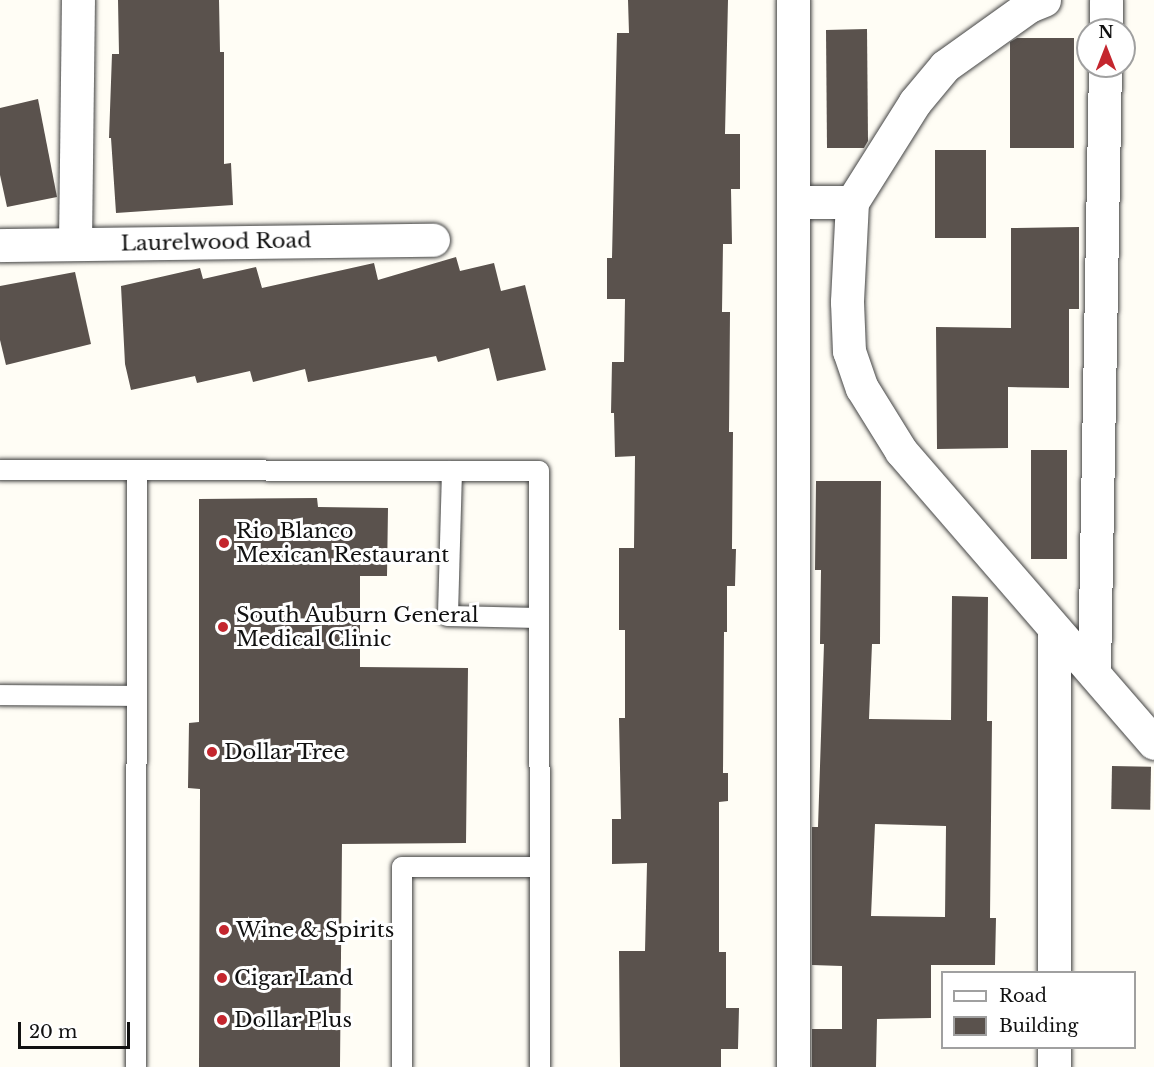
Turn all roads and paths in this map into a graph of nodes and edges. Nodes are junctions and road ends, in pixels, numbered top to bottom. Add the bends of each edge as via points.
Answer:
1 (78, 0) edge
2 (793, 0) edge
3 (1044, 0) edge
4 (1107, 0) edge
5 (1106, 18) edge
6 (1105, 78) edge
7 (794, 202) junction
8 (852, 202) junction
9 (433, 240) dead end
10 (75, 243) junction
11 (0, 245) edge
12 (0, 471) edge
13 (138, 471) junction
14 (452, 471) junction
15 (539, 618) junction
16 (1054, 629) junction
17 (1094, 670) junction
18 (0, 695) edge
19 (137, 696) junction
20 (1154, 743) edge
21 (540, 867) junction
22 (1054, 971) edge
23 (1054, 1049) edge
24 (136, 1067) edge
25 (402, 1067) edge
26 (540, 1067) edge
27 (793, 1067) edge
28 (1054, 1067) edge

1 - 10 street
2 - 7 street
3 - 8 street via 1029,6 945,66 915,102
4 - 5 street
6 - 17 street
7 - 8 street
7 - 27 street
8 - 16 street via 849,351 862,388 901,451
9 - 10 street, Laurelwood Road
10 - 11 street, Laurelwood Road
12 - 13 lane
13 - 14 lane
13 - 19 lane
14 - 15 lane via 539,471
14 - 15 lane via 448,616
15 - 21 lane
16 - 17 street
16 - 22 street
17 - 20 street
18 - 19 lane
19 - 24 lane
21 - 25 lane via 402,867
21 - 26 lane
23 - 28 street

